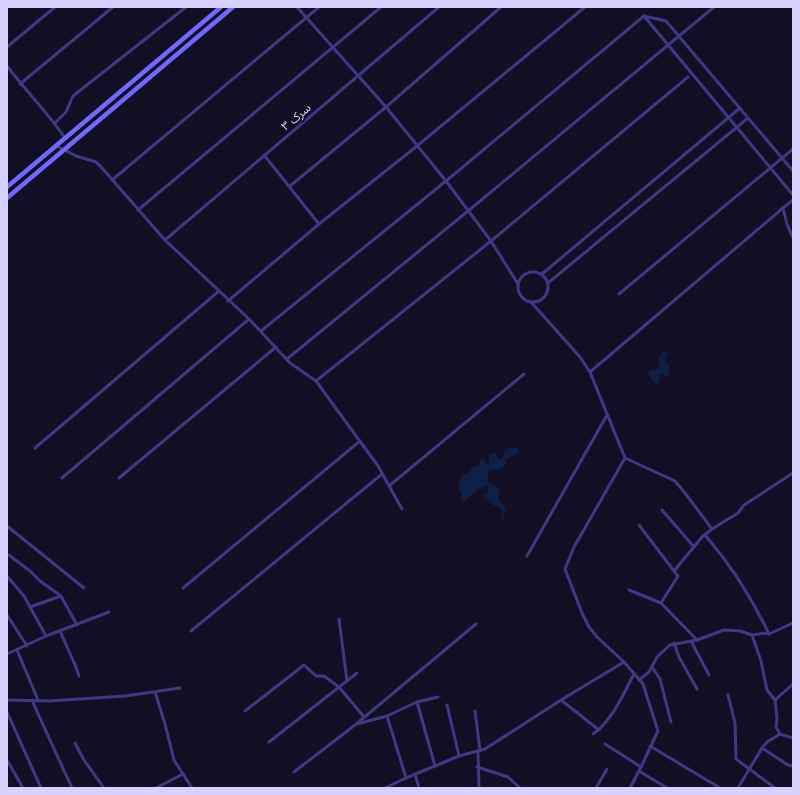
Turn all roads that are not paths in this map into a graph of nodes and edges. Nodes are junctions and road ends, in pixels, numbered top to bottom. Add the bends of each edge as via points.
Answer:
1 (55, 7) edge
2 (113, 7) edge
3 (186, 7) edge
4 (221, 7) edge
5 (233, 7) edge
6 (297, 7) edge
7 (319, 7) edge
8 (381, 7) edge
9 (439, 7) edge
10 (501, 7) edge
11 (585, 7) edge
12 (714, 7) edge
13 (644, 16) junction
14 (307, 17) junction
15 (679, 36) junction
16 (668, 45) junction
17 (7, 47) edge
18 (333, 47) junction
19 (7, 66) edge
20 (359, 76) junction
21 (688, 77) dead end
22 (20, 84) junction
23 (386, 107) junction
24 (740, 108) junction
25 (729, 117) junction
26 (748, 118) junction
27 (54, 123) junction
28 (737, 127) junction
29 (66, 138) junction
30 (57, 146) junction
31 (417, 146) junction
32 (793, 148) edge
33 (64, 150) junction
34 (264, 155) junction
35 (782, 158) junction
36 (771, 167) junction
37 (793, 171) edge
38 (112, 180) junction
39 (446, 181) junction
40 (290, 186) junction
41 (7, 187) edge
42 (793, 195) edge
43 (7, 198) edge
44 (793, 200) edge
45 (783, 208) junction
46 (138, 210) junction
47 (468, 211) junction
48 (319, 224) junction
49 (793, 238) edge
50 (165, 240) junction
51 (491, 241) junction
52 (542, 274) junction
53 (548, 283) junction
54 (518, 284) junction
55 (219, 291) junction
56 (619, 294) dead end
57 (228, 301) junction
58 (531, 302) junction
59 (249, 319) junction
60 (261, 331) junction
61 (276, 347) junction
62 (287, 359) junction
63 (590, 372) junction
64 (524, 374) dead end
65 (316, 381) junction
66 (607, 414) junction
67 (360, 442) junction
68 (35, 448) dead end
69 (625, 458) junction
70 (793, 473) edge
71 (382, 474) junction
72 (62, 478) dead end
73 (119, 478) dead end
74 (389, 486) junction
75 (402, 509) dead end
76 (662, 510) dead end
77 (639, 525) dead end
78 (7, 526) edge
79 (712, 529) junction
80 (705, 534) junction
81 (694, 547) junction
82 (9, 555) dead end
83 (527, 556) dead end
84 (674, 571) junction
85 (7, 576) edge
86 (84, 588) dead end
87 (183, 588) dead end
88 (629, 590) dead end
89 (61, 596) junction
90 (661, 603) junction
91 (30, 607) junction
92 (109, 612) dead end
93 (7, 614) edge
94 (339, 619) dead end
95 (793, 623) edge
96 (77, 624) junction
97 (476, 624) dead end
98 (60, 631) junction
99 (191, 631) dead end
100 (769, 634) junction
101 (752, 635) junction
102 (46, 636) junction
103 (697, 640) junction
104 (691, 641) junction
105 (674, 643) junction
106 (27, 646) junction
107 (17, 650) junction
108 (7, 653) edge
109 (624, 662) junction
110 (652, 667) junction
111 (357, 673) dead end
112 (634, 674) junction
113 (709, 675) dead end
114 (79, 676) dead end
115 (639, 680) junction
116 (347, 681) junction
117 (793, 684) edge
118 (180, 688) dead end
119 (339, 688) junction
120 (697, 689) dead end
121 (154, 692) junction
122 (728, 695) dead end
123 (438, 697) dead end
124 (7, 700) edge
125 (33, 700) junction
126 (38, 700) junction
127 (561, 700) junction
128 (775, 700) junction
129 (417, 702) junction
130 (447, 705) dead end
131 (245, 711) dead end
132 (475, 711) dead end
133 (7, 712) edge
134 (387, 716) junction
135 (364, 717) junction
136 (671, 722) dead end
137 (355, 725) junction
138 (599, 730) junction
139 (593, 734) dead end
140 (780, 734) junction
141 (793, 738) edge
142 (269, 742) dead end
143 (75, 743) dead end
144 (605, 744) dead end
145 (650, 746) junction
146 (762, 748) junction
147 (479, 751) junction
148 (459, 756) junction
149 (7, 760) edge
150 (435, 766) junction
151 (793, 766) edge
152 (478, 767) junction
153 (607, 769) dead end
154 (640, 769) junction
155 (749, 769) junction
156 (294, 772) dead end
157 (183, 774) junction
158 (415, 774) junction
159 (406, 778) junction
160 (23, 788) edge
161 (41, 788) edge
162 (72, 788) edge
163 (104, 788) edge
164 (156, 788) edge
165 (192, 788) edge
166 (385, 788) edge
167 (419, 788) edge
168 (479, 788) edge
169 (520, 788) edge
170 (596, 788) edge
171 (630, 788) edge
172 (668, 788) edge
173 (720, 788) edge
174 (738, 788) edge
175 (775, 788) edge

1 - 17 street
2 - 22 street
3 - 27 street via 73,96 66,112
4 - 29 main road
5 - 33 main road
6 - 14 street
7 - 14 street
8 - 18 street
9 - 20 street, سرک ۳
10 - 23 street
11 - 31 street
12 - 15 street
13 - 15 street via 666,21
13 - 16 street
13 - 39 street
14 - 18 street
14 - 38 street
15 - 16 street
15 - 24 street
16 - 25 street
16 - 47 street
18 - 20 street
18 - 46 street
19 - 22 street
20 - 23 street
20 - 34 street, سرک ۳
21 - 51 street
22 - 27 street
23 - 31 street
23 - 40 street
24 - 25 street
24 - 26 street
25 - 28 street
25 - 52 street
26 - 28 street
26 - 35 street
27 - 29 street
28 - 36 street
28 - 53 street
29 - 30 main road
30 - 33 street
30 - 41 main road
31 - 39 street
31 - 48 street
32 - 35 street
33 - 38 street via 96,162
33 - 43 main road
34 - 40 street
34 - 50 street, سرک ۳
35 - 36 street
35 - 37 street
36 - 42 street
36 - 56 street
38 - 46 street
39 - 47 street
39 - 60 street
40 - 48 street
44 - 45 street
45 - 49 street
45 - 63 street
46 - 50 street
47 - 51 street
47 - 62 street
48 - 57 street
50 - 55 street
51 - 54 street
51 - 65 street
52 - 53 street
52 - 54 street via 527,272
53 - 58 street via 548,292 544,297 540,301
54 - 58 street via 522,298
55 - 57 street
55 - 68 street
57 - 59 street
58 - 63 street via 580,357
59 - 60 street
59 - 72 street
60 - 61 street
61 - 62 street
61 - 73 street
62 - 65 street
63 - 66 street
64 - 74 street
65 - 67 street
66 - 69 street
66 - 83 street
67 - 71 street
67 - 87 street
69 - 79 street via 675,482
69 - 109 street via 574,547 565,569 589,627
70 - 79 street
71 - 74 street
71 - 99 street
74 - 75 street
76 - 81 street
77 - 84 street
78 - 86 street
79 - 80 street
80 - 81 street
80 - 100 street via 756,606
81 - 84 street
82 - 89 street
84 - 90 street via 678,576
85 - 91 street
88 - 90 street
89 - 91 street
89 - 96 street
90 - 103 street
91 - 102 street
92 - 96 street
93 - 106 street
94 - 116 street
95 - 100 street
96 - 98 street
97 - 135 street
98 - 102 street
98 - 114 street
100 - 101 street
101 - 103 street via 724,630
101 - 128 street via 767,690
102 - 106 street
103 - 104 street
104 - 105 street
104 - 113 street
105 - 110 street via 657,658
105 - 120 street
106 - 107 street
107 - 108 street
107 - 126 street
109 - 112 street
109 - 127 street
110 - 115 street
110 - 136 street via 660,680
111 - 116 street
112 - 115 street
112 - 138 street
115 - 145 street via 658,731
116 - 119 street
117 - 128 street
118 - 121 street
119 - 131 street via 324,676 316,676 306,665 302,665
119 - 135 street
119 - 142 street
121 - 126 street
121 - 157 street via 174,760
122 - 155 street via 735,723 736,759
123 - 129 street
124 - 125 street
125 - 126 street
125 - 162 street
127 - 138 street
127 - 147 street
128 - 140 street via 776,727
129 - 134 street
129 - 150 street
130 - 148 street
132 - 147 street
133 - 161 street
134 - 137 street
134 - 159 street
135 - 137 street
137 - 156 street
138 - 139 street
140 - 141 street
140 - 146 street
143 - 163 street
144 - 154 street
145 - 154 street
145 - 173 street
146 - 151 street
146 - 155 street
147 - 148 street
147 - 152 street
148 - 150 street
149 - 160 street
150 - 158 street
152 - 168 street
152 - 169 street via 508,777
153 - 170 street
154 - 171 street
154 - 172 street
155 - 174 street
155 - 175 street
157 - 164 street
157 - 165 street
158 - 159 street
158 - 167 street
159 - 166 street

